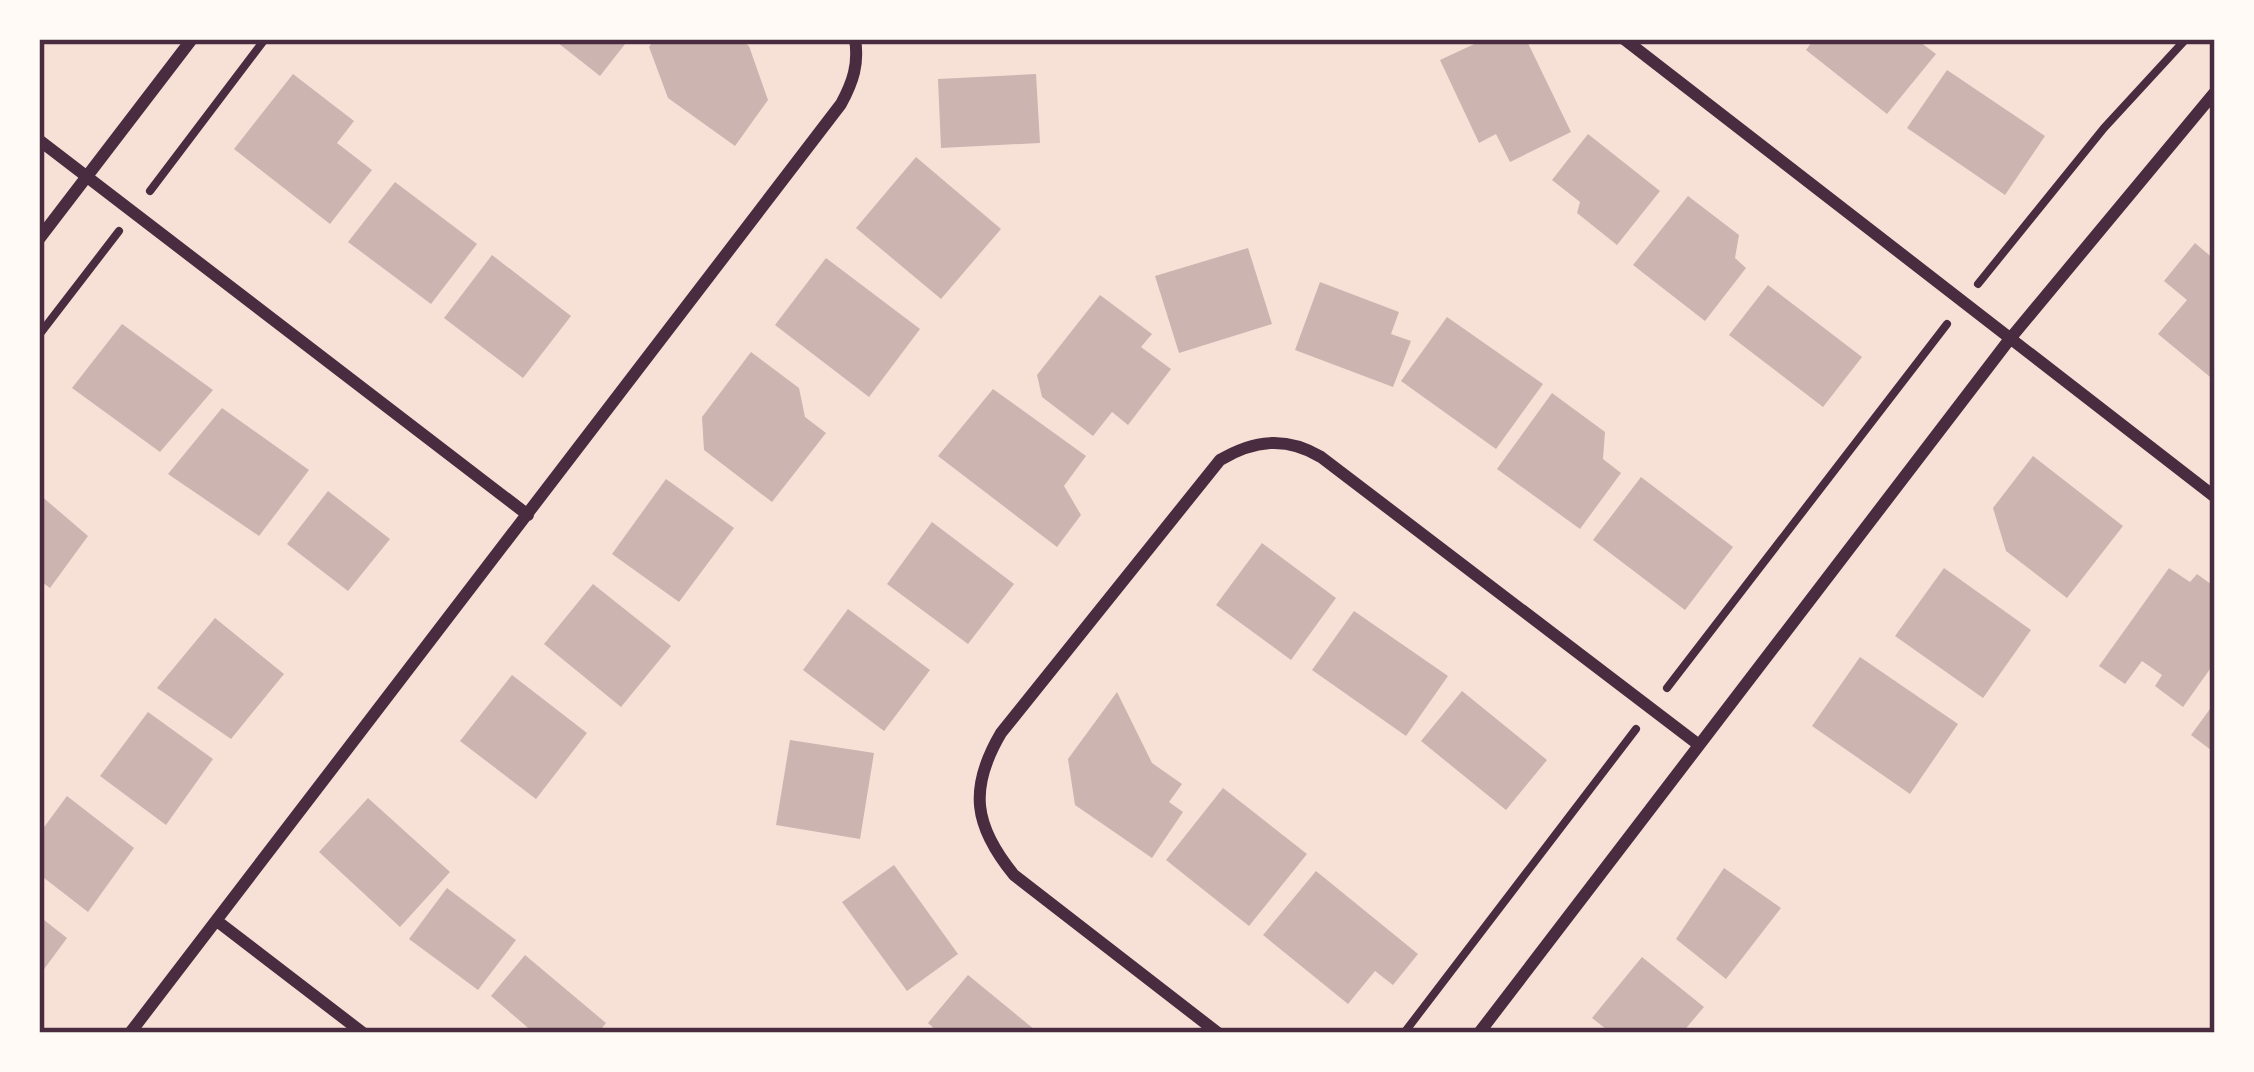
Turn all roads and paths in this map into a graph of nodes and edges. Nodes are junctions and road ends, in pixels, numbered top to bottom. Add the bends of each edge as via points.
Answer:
1 (192, 39) edge
2 (265, 39) edge
3 (855, 39) edge
4 (1624, 39) edge
5 (2186, 39) edge
6 (2215, 92) edge
7 (39, 140) edge
8 (88, 175) junction
9 (153, 185) dead end
10 (113, 238) dead end
11 (39, 239) edge
12 (1988, 272) dead end
13 (39, 335) edge
14 (1937, 337) dead end
15 (2009, 340) junction
16 (2215, 496) edge
17 (528, 515) junction
18 (1675, 678) dead end
19 (1625, 742) dead end
20 (1699, 745) junction
21 (217, 921) junction
22 (130, 1033) edge
23 (363, 1033) edge
24 (1218, 1033) edge
25 (1404, 1033) edge
26 (1479, 1033) edge

1 - 8 street
2 - 9 path
3 - 17 street via 853,81 841,104
4 - 15 street
5 - 12 path
6 - 15 street
7 - 8 street
8 - 11 street
8 - 17 street
10 - 13 path
14 - 18 path
15 - 16 street
15 - 20 street
17 - 21 street
19 - 25 path
20 - 24 street via 1321,457 1292,443 1240,448 1203,477 1001,733 978,791 981,822 1014,875
20 - 26 street
21 - 22 street
21 - 23 street

